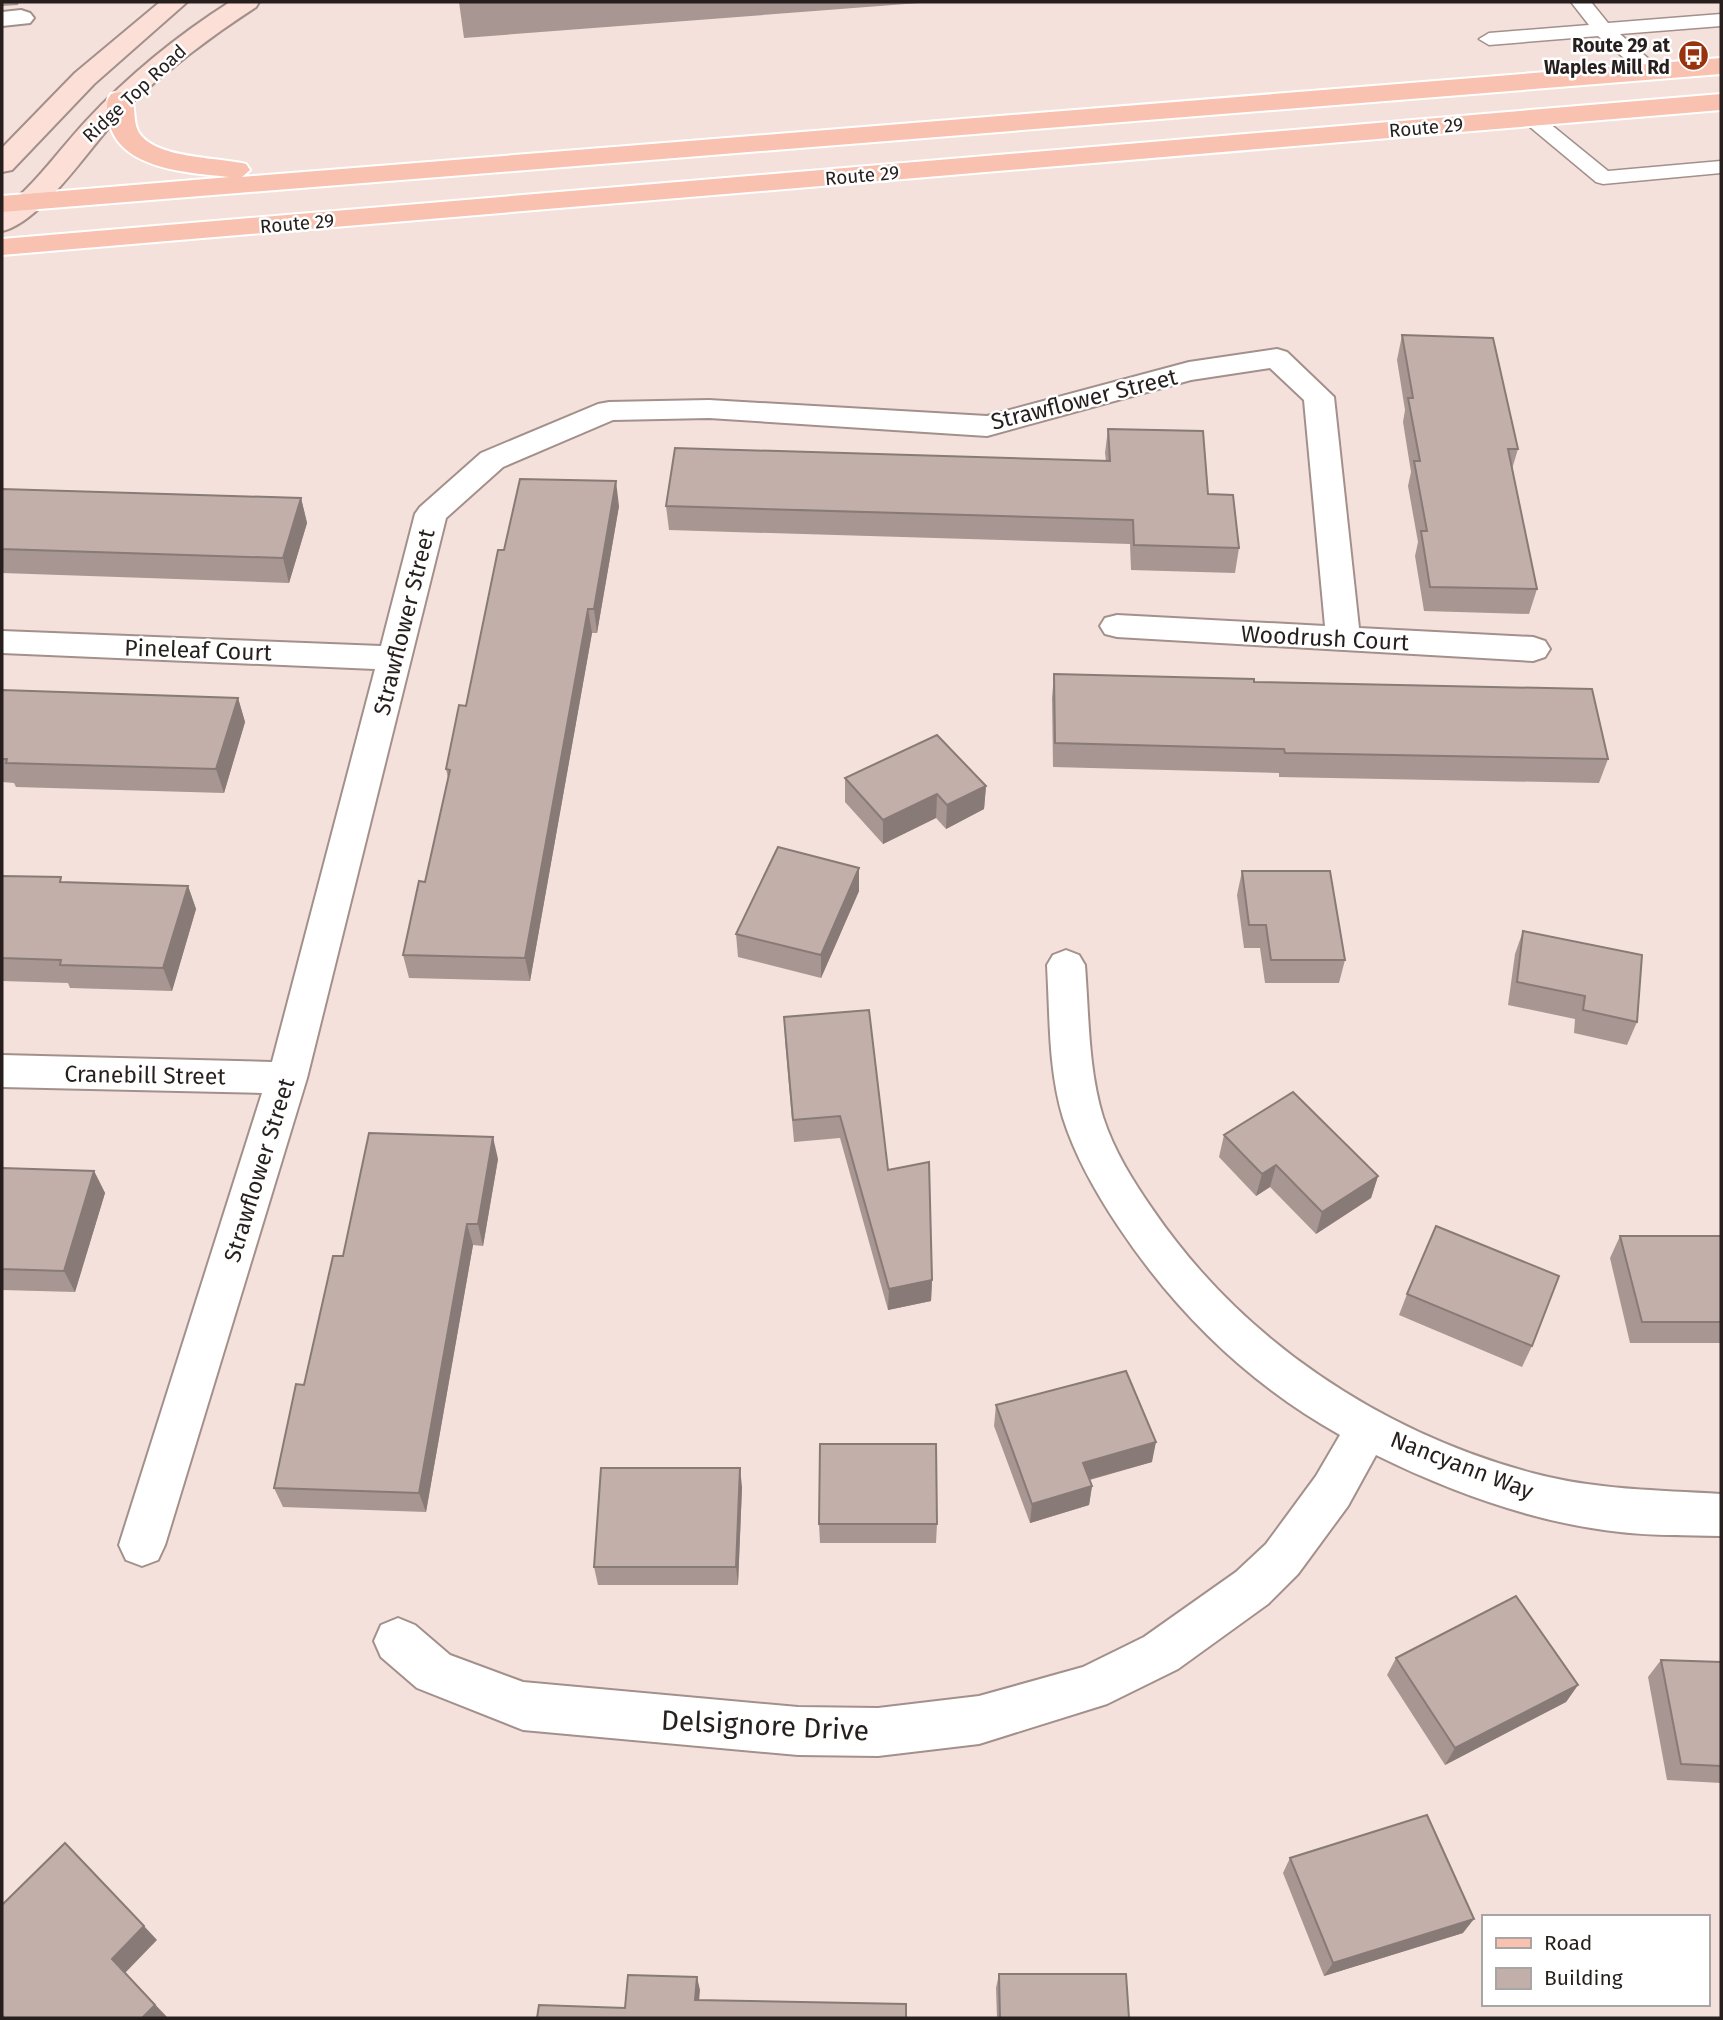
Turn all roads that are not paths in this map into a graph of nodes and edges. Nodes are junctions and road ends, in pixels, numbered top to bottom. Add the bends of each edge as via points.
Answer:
1 (175, 2) edge
2 (247, 2) edge
3 (1581, 2) edge
4 (1721, 20) edge
5 (1602, 29) junction
6 (1489, 39) dead end
7 (1721, 66) edge
8 (1651, 71) junction
9 (120, 100) junction
10 (1721, 102) edge
11 (1531, 118) junction
12 (2, 164) edge
13 (1721, 167) edge
14 (304, 179) junction
15 (31, 202) junction
16 (2, 204) edge
17 (2, 223) edge
18 (2, 247) edge
19 (1117, 626) dead end
20 (1343, 639) junction
21 (2, 642) edge
22 (1533, 649) dead end
23 (395, 658) junction
24 (1066, 965) dead end
25 (2, 1071) edge
26 (287, 1078) junction
27 (1368, 1427) junction
28 (1721, 1515) edge
29 (142, 1545) dead end
30 (398, 1642) dead end

1 - 12 street, Ridge Top Road via 87,77
2 - 9 street, Ridge Top Road via 206,28
3 - 5 lane
4 - 5 lane
5 - 6 lane
5 - 8 lane
7 - 8 main road, Route 29
8 - 14 main road, Route 29
9 - 14 main road via 122,125 130,140 146,150 189,164
9 - 15 street, Ridge Top Road
10 - 11 main road, Route 29
11 - 13 lane via 1603,178
11 - 18 main road, Route 29
14 - 15 main road, Route 29
15 - 16 main road, Route 29
15 - 17 street, Ridge Top Road
19 - 20 street, Woodrush Court
20 - 22 street, Woodrush Court
20 - 23 street, Strawflower Street via 1319,397 1277,358 1189,371 987,426 709,409 609,411 492,460 431,514
21 - 23 street, Pineleaf Court
23 - 26 street, Strawflower Street
24 - 27 street, Nancyann Way via 1076,1093 1103,1165 1137,1224 1158,1255 1218,1321 1270,1365
25 - 26 street, Cranebill Street
26 - 29 street, Strawflower Street
27 - 28 street, Nancyann Way via 1422,1455 1539,1495 1606,1509
27 - 30 street, Delsignore Drive via 1332,1491 1282,1559 1252,1588 1161,1653 1090,1688 979,1720 878,1732 798,1731 523,1706 434,1672

